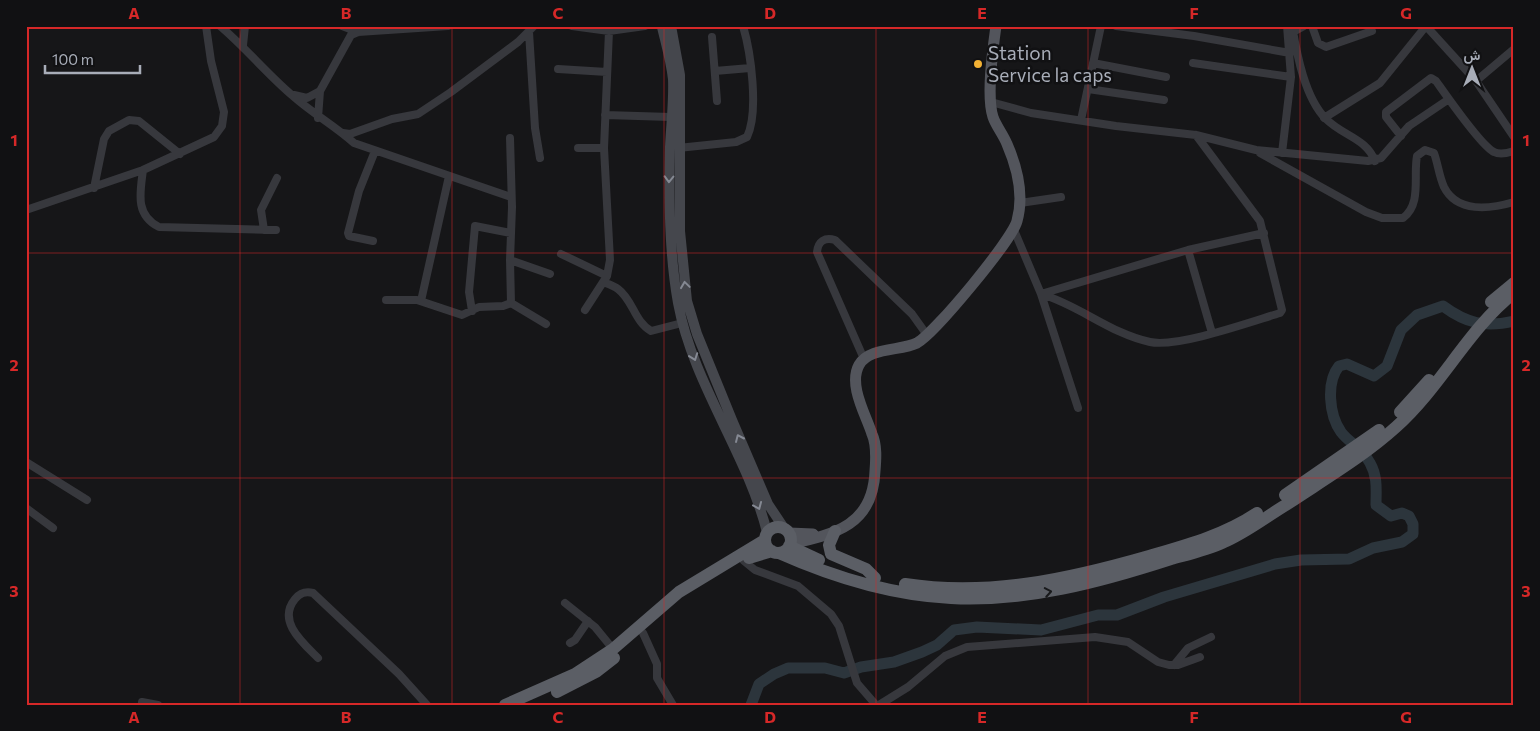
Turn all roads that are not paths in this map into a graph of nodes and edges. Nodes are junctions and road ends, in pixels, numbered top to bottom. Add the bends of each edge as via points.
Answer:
1 (206, 26) edge
2 (220, 26) edge
3 (245, 26) edge
4 (342, 26) edge
5 (448, 26) edge
6 (572, 26) edge
7 (645, 26) edge
8 (656, 26) edge
9 (671, 26) edge
10 (743, 26) edge
11 (996, 26) edge
12 (1101, 26) edge
13 (1116, 26) edge
14 (1304, 26) edge
15 (1312, 26) edge
16 (1426, 26) edge
17 (663, 27) edge
18 (1290, 28) edge
19 (384, 29) edge
20 (531, 29) edge
21 (609, 31) junction
22 (1372, 31) dead end
23 (358, 32) junction
24 (712, 37) dead end
25 (243, 45) junction
26 (1514, 49) edge
27 (1290, 53) junction
28 (1193, 62) dead end
29 (1093, 63) junction
30 (750, 68) junction
31 (558, 69) dead end
32 (715, 71) junction
33 (607, 72) junction
34 (1166, 77) dead end
35 (1291, 77) junction
36 (1476, 81) junction
37 (1088, 89) junction
38 (320, 91) junction
39 (291, 94) junction
40 (1449, 99) junction
41 (1164, 100) dead end
42 (717, 101) dead end
43 (991, 102) junction
44 (605, 115) junction
45 (671, 117) junction
46 (318, 118) junction
47 (1324, 118) junction
48 (1081, 120) junction
49 (343, 133) junction
50 (1196, 135) junction
51 (1401, 136) junction
52 (1514, 136) edge
53 (510, 138) dead end
54 (578, 148) dead end
55 (604, 148) junction
56 (678, 148) junction
57 (1256, 150) junction
58 (375, 151) junction
59 (1514, 151) edge
60 (1282, 153) junction
61 (180, 154) junction
62 (540, 158) dead end
63 (1375, 161) junction
64 (143, 170) junction
65 (449, 176) junction
66 (277, 178) dead end
67 (94, 188) junction
68 (1061, 197) dead end
69 (511, 198) junction
70 (1514, 202) edge
71 (1020, 203) junction
72 (26, 210) edge
73 (264, 230) junction
74 (276, 230) dead end
75 (1014, 230) junction
76 (511, 233) junction
77 (1264, 233) junction
78 (373, 241) dead end
79 (1188, 250) junction
80 (561, 254) dead end
81 (510, 260) junction
82 (550, 274) dead end
83 (605, 279) junction
84 (1514, 283) edge
85 (1514, 293) edge
86 (1042, 294) junction
87 (386, 300) dead end
88 (421, 301) junction
89 (512, 303) junction
90 (1491, 308) junction
91 (585, 310) dead end
92 (472, 311) junction
93 (546, 324) dead end
94 (686, 325) junction
95 (1212, 333) junction
96 (928, 335) junction
97 (864, 360) junction
98 (1078, 408) dead end
99 (1352, 456) junction
100 (26, 462) edge
101 (87, 500) dead end
102 (26, 508) edge
103 (52, 528) dead end
104 (831, 532) junction
105 (780, 541) junction
106 (744, 561) junction
107 (875, 578) junction
108 (565, 603) dead end
109 (588, 621) junction
110 (643, 633) junction
111 (1211, 637) dead end
112 (570, 643) dead end
113 (613, 649) junction
114 (1200, 657) dead end
115 (318, 658) dead end
116 (1174, 666) junction
117 (142, 702) dead end
118 (158, 705) edge
119 (427, 705) edge
120 (505, 705) edge
121 (527, 705) edge
122 (673, 705) edge
123 (878, 705) edge

1 - 61 street via 225,120 214,137
2 - 25 street
3 - 25 street
4 - 23 street
5 - 19 street
6 - 21 street
7 - 21 street
8 - 17 main road
9 - 56 main road via 680,81
10 - 30 street
11 - 43 main road
12 - 29 street
13 - 27 street
14 - 18 street
15 - 22 street via 1318,42 1326,47
16 - 36 street
16 - 47 street via 1380,82
17 - 45 main road via 673,79
18 - 27 street
18 - 47 street via 1299,63
19 - 23 street
20 - 49 street via 418,114 392,118 350,134
20 - 62 street via 535,128
21 - 33 street
23 - 38 street via 346,40
24 - 32 street
25 - 39 street
26 - 36 street
27 - 35 street
28 - 35 street
29 - 34 street
29 - 37 street
30 - 32 street
30 - 56 street via 752,123 747,136 736,142
31 - 33 street
32 - 42 street
33 - 44 street
35 - 60 street
36 - 52 street
37 - 41 street
37 - 48 street
38 - 39 street via 307,98
38 - 46 street
39 - 46 street
40 - 51 street via 1426,113
40 - 51 street via 1436,81 1429,78 1396,103 1387,110 1386,116
40 - 59 street via 1491,150 1500,154
43 - 48 street via 1031,113
43 - 71 main road via 993,116 1014,166
44 - 45 street
44 - 55 street
45 -> 94 main road via 671,231 675,284
46 - 49 street
47 - 63 street via 1369,148
48 - 50 street
49 - 58 street via 354,143
50 - 57 street
50 - 77 street via 1257,217
51 - 63 street via 1387,153
53 - 69 street
54 - 55 street
55 - 83 street via 610,260
94 -> 56 main road
57 - 60 street
57 - 70 street via 1382,218 1403,218 1411,209 1415,198 1418,156 1424,150 1434,153 1444,186 1459,203 1491,206
58 - 65 street
58 - 78 street via 348,233 349,236
60 - 63 street
61 - 64 street
61 - 67 street via 139,121 129,120 110,131 104,139
64 - 67 street
64 - 73 street via 141,209 159,227
65 - 69 street
65 - 88 street
66 - 73 street via 261,210
67 - 72 street
68 - 71 street
69 - 76 street
71 - 75 main road
73 - 74 street
75 - 86 street
75 - 96 main road via 983,272
76 - 81 street
76 - 92 street via 475,226 469,302
77 - 79 street
77 - 95 street via 1281,312
79 - 86 street
79 - 95 street
80 - 83 street
81 - 82 street
81 - 89 street
83 - 91 street
83 - 94 street via 617,288 641,324 651,331
84 - 90 highway
85 - 90 highway
86 - 95 street via 1062,300 1110,326 1149,342 1164,344
86 - 98 street
87 - 88 street
88 - 92 street via 462,315
89 - 92 street via 479,307
89 - 93 street
90 - 99 highway via 1409,403
105 -> 94 main road via 768,504
94 -> 105 main road via 705,386 760,508
96 - 97 main road via 908,347 868,356
96 - 97 street via 912,314 835,240 822,240 817,252
97 - 104 main road via 859,364 856,375 875,445 874,487 870,503 861,515
105 -> 99 highway via 856,581 919,595 976,598 1051,591 1133,571 1221,544 1246,531
99 - 107 highway via 1230,529 1120,565 1034,584 987,588 930,587
100 - 101 street
102 - 103 street
104 - 105 main road
104 - 107 highway via 831,554 866,569
105 - 106 highway
105 - 107 highway via 822,562
105 - 113 highway via 679,592
106 - 110 highway via 696,590
106 - 123 street via 755,570 792,582 815,598 837,622 857,683
108 - 109 street
109 - 112 street
109 - 113 street
110 - 121 highway via 596,672
110 - 122 street via 657,664 657,678
111 - 116 street via 1188,648
113 - 120 highway via 576,674
114 - 116 street
115 - 119 street via 296,635 288,618 290,606 298,595 305,592 313,593 400,674
116 - 123 street via 1158,662 1135,645 1118,639 1084,637 1032,644 978,645 949,653 908,687
117 - 118 street

